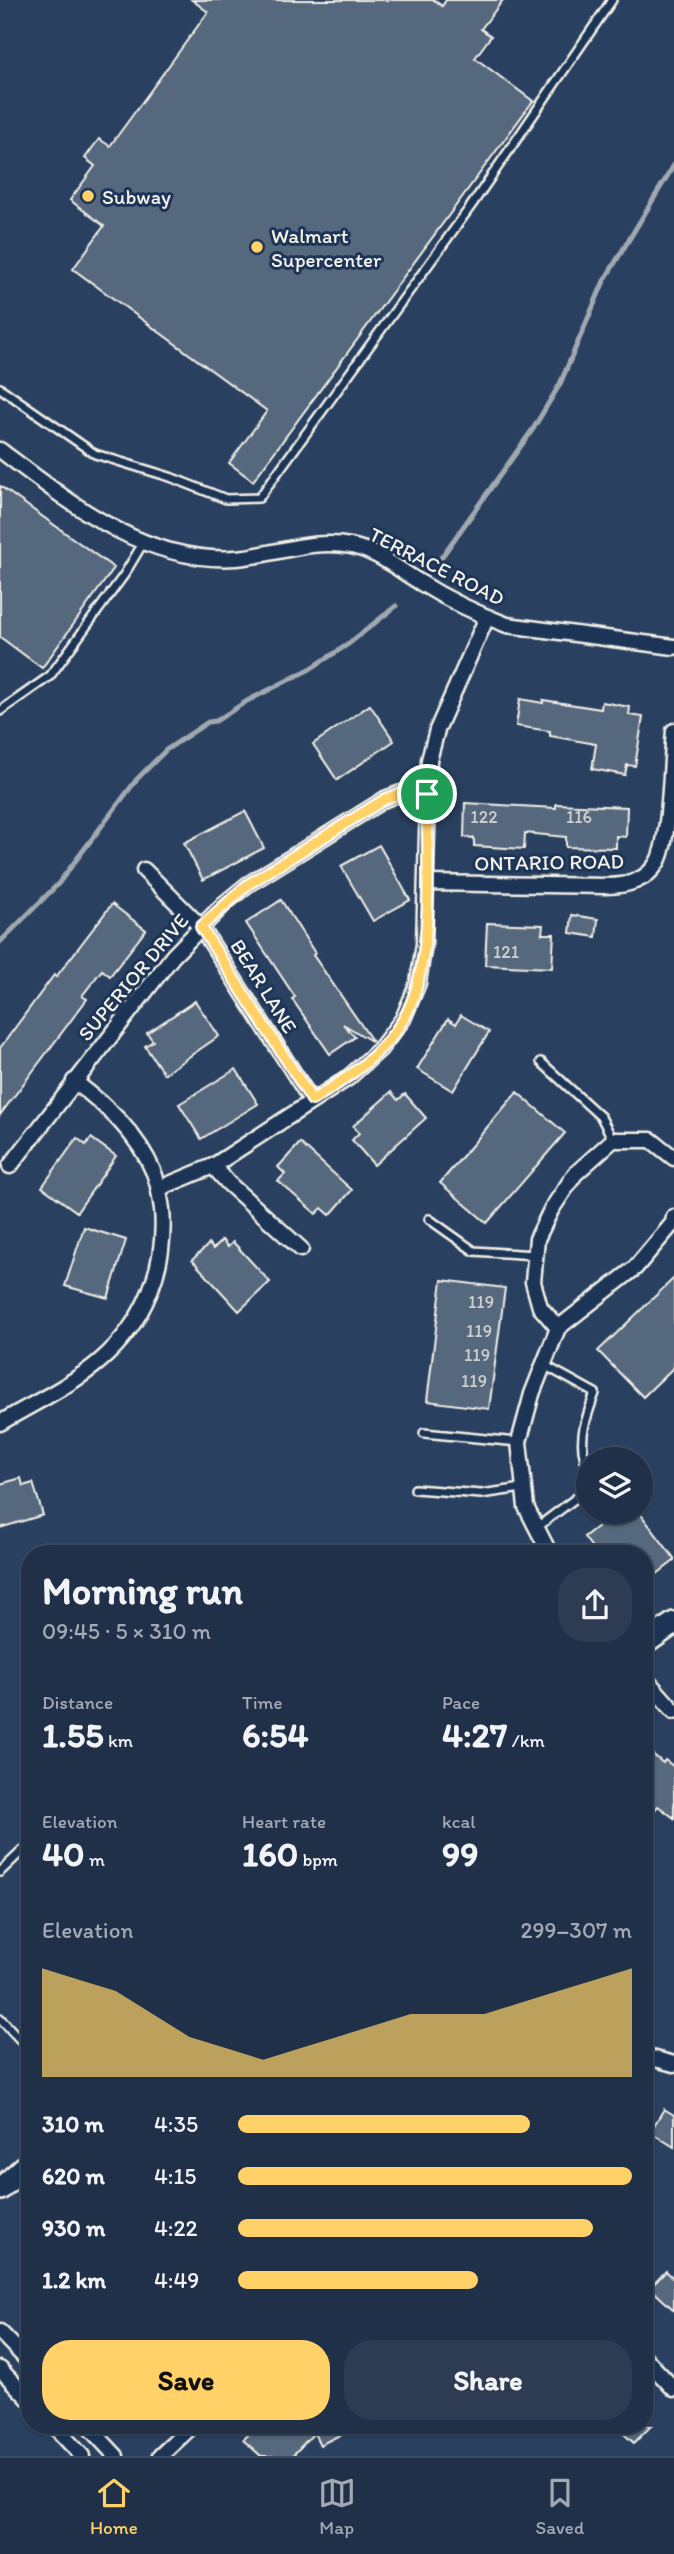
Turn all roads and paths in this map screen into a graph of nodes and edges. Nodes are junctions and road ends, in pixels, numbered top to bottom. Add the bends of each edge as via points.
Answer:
1 (612, 0) edge
2 (0, 388) edge
3 (0, 450) edge
4 (143, 543) junction
5 (486, 617) junction
6 (674, 647) edge
7 (0, 711) edge
8 (674, 731) edge
9 (427, 794) junction
10 (144, 870) dead end
11 (427, 883) junction
12 (201, 927) junction
13 (541, 1062) dead end
14 (74, 1081) junction
15 (312, 1100) junction
16 (613, 1140) junction
17 (674, 1158) edge
18 (9, 1166) dead end
19 (213, 1166) junction
20 (160, 1188) junction
21 (674, 1217) edge
22 (429, 1219) dead end
23 (301, 1249) dead end
24 (535, 1255) junction
25 (558, 1328) junction
26 (543, 1364) junction
27 (0, 1423) edge
28 (424, 1433) dead end
29 (519, 1442) junction
30 (583, 1447) edge
31 (524, 1488) junction
32 (415, 1489) dead end
33 (576, 1498) edge
34 (536, 1528) junction
35 (545, 1545) edge
36 (674, 1623) edge
37 (653, 1638) edge
38 (653, 1687) edge
39 (674, 1711) edge
40 (21, 1852) edge
41 (0, 1872) edge
42 (0, 2018) edge
43 (21, 2041) edge
44 (653, 2058) edge
45 (674, 2064) edge
46 (21, 2170) edge
47 (0, 2189) edge
48 (0, 2332) edge
49 (21, 2354) edge
50 (653, 2367) edge
51 (0, 2369) edge
52 (674, 2389) edge
53 (21, 2391) edge
54 (61, 2434) edge
55 (95, 2434) edge
56 (183, 2434) edge
57 (82, 2456) edge
58 (116, 2456) edge
59 (160, 2456) edge

1 - 2 lane via 471,205 259,498 226,499 95,454
3 - 4 street, TERRACE ROAD via 94,518
4 - 5 street, TERRACE ROAD via 198,557 224,558 317,543 352,546
4 - 7 lane via 50,676
5 - 6 street, TERRACE ROAD via 534,630
5 - 9 street via 438,730 429,760
8 - 11 street, ONTARIO ROAD via 664,838 658,861 645,876 626,886
9 - 11 street
9 - 12 street, SUPERIOR DRIVE via 401,793 385,799 247,885
10 - 12 street, BEAR LANE
11 - 15 street via 418,983 403,1019 380,1049 348,1078
12 - 14 street, SUPERIOR DRIVE
12 - 15 street, BEAR LANE
13 - 16 lane via 601,1118
14 - 18 street, SUPERIOR DRIVE
14 - 20 street via 127,1129
15 - 19 street
16 - 17 street via 651,1139
16 - 24 street via 575,1174 551,1210
19 - 20 street
19 - 23 street
20 - 27 street via 161,1252 155,1282 141,1312 99,1362
21 - 25 street via 635,1268
22 - 24 lane via 474,1251
24 - 25 street via 533,1282 540,1307
25 - 26 street
26 - 29 street
26 - 30 lane via 595,1393 582,1429
28 - 29 lane
29 - 31 street
31 - 32 lane via 481,1494
31 - 34 street via 526,1507
33 - 34 lane
34 - 35 street
36 - 37 street
38 - 39 street
40 - 41 lane
42 - 43 lane
44 - 45 street
46 - 47 street
48 - 49 street
50 - 52 street
51 - 53 street
54 - 57 street
55 - 58 street
56 - 59 street

